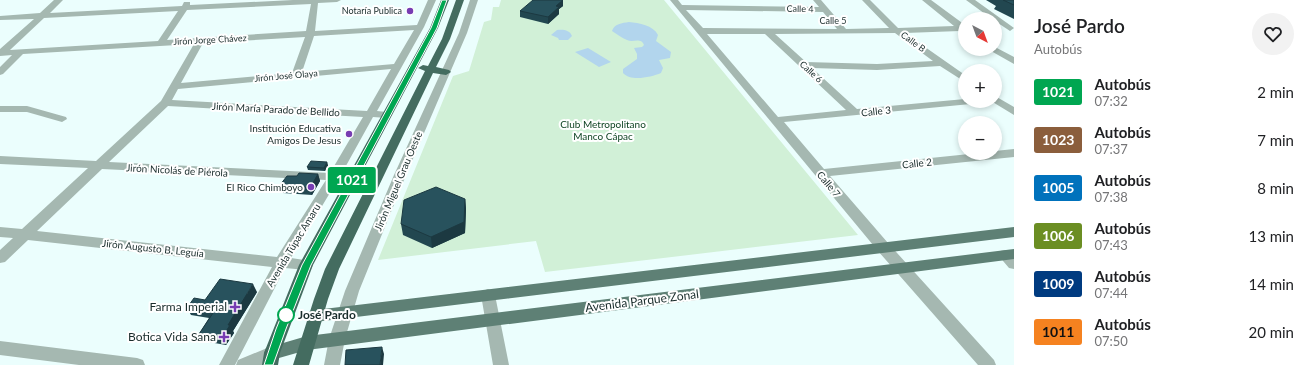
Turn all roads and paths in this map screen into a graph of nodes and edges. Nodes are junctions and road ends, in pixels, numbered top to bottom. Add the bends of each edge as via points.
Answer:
1 (59, 0) edge
2 (190, 0) edge
3 (337, 0) edge
4 (432, 0) edge
5 (445, 0) edge
6 (460, 0) edge
7 (474, 0) edge
8 (817, 0) edge
9 (866, 0) edge
10 (926, 0) edge
11 (970, 0) edge
12 (315, 1) edge
13 (676, 3) edge
14 (185, 8) junction
15 (825, 10) junction
16 (987, 12) edge
17 (42, 16) junction
18 (0, 18) edge
19 (1002, 22) edge
20 (958, 24) edge
21 (420, 27) junction
22 (1002, 28) edge
23 (958, 29) edge
24 (896, 30) junction
25 (767, 31) junction
26 (700, 32) junction
27 (844, 32) junction
28 (310, 34) junction
29 (200, 40) junction
30 (161, 43) junction
31 (20, 52) junction
32 (0, 53) edge
33 (1002, 54) edge
34 (941, 62) junction
35 (1014, 62) edge
36 (804, 65) junction
37 (398, 66) junction
38 (413, 67) junction
39 (431, 68) junction
40 (0, 72) edge
41 (446, 72) junction
42 (958, 74) edge
43 (296, 75) junction
44 (175, 86) junction
45 (165, 103) junction
46 (958, 103) edge
47 (1002, 104) edge
48 (0, 109) edge
49 (1014, 112) edge
50 (855, 113) junction
51 (370, 115) junction
52 (387, 115) junction
53 (62, 119) dead end
54 (775, 120) junction
55 (1014, 153) edge
56 (0, 160) edge
57 (100, 166) junction
58 (820, 173) junction
59 (334, 177) junction
60 (354, 178) junction
61 (0, 232) edge
62 (1014, 232) edge
63 (26, 234) junction
64 (883, 248) junction
65 (1011, 257) edge
66 (0, 258) edge
67 (282, 262) junction
68 (306, 265) junction
69 (901, 268) junction
70 (488, 295) junction
71 (346, 312) junction
72 (315, 316) junction
73 (492, 319) junction
74 (337, 339) junction
75 (306, 343) junction
76 (0, 348) edge
77 (271, 359) edge
78 (137, 365) edge
79 (227, 365) edge
80 (244, 365) edge
81 (301, 365) edge
82 (332, 365) edge
83 (501, 365) edge
84 (988, 365) edge

1 - 17 street
2 - 14 street
3 - 12 street
4 - 21 street, Avenida Túpac Amaru
5 - 38 highway, Avenida Túpac Amaru via 434,28
6 - 39 highway via 446,39
7 - 41 street, Jirón Miguel Grau Oeste
8 - 15 street
9 - 24 street, Calle B
10 - 20 street
11 - 16 street
12 - 14 street
12 - 28 street
13 - 15 street, Calle 4
13 - 26 street, Calle 7
14 - 17 street
14 - 30 street
15 - 27 street
17 - 18 street
17 - 32 street
19 - 22 street via 1010,28
21 - 28 street, Jirón Jorge Chávez
21 - 37 street, Avenida Túpac Amaru
23 - 24 street, Calle 5
24 - 27 street, Calle 5
24 - 34 street, Calle B
25 - 26 street, Calle 5
25 - 27 street, Calle 5
25 - 36 street, Calle 6
26 - 54 street, Calle 7
28 - 29 street, Jirón Jorge Chávez
28 - 43 street
29 - 30 street, Jirón Jorge Chávez
29 - 44 street
30 - 31 street, Jirón Jorge Chávez
31 - 32 street, Jirón Jorge Chávez
31 - 40 street
33 - 35 street
34 - 36 street via 877,67
34 - 42 street, Calle B
36 - 50 street, Calle 6
37 - 43 street, Jirón José Olaya
37 - 51 street, Avenida Túpac Amaru
38 - 39 highway
38 - 52 highway, Avenida Túpac Amaru
39 - 41 highway
39 - 72 highway via 332,269
41 - 71 street, Jirón Miguel Grau Oeste via 352,291
43 - 44 street, Jirón José Olaya
44 - 45 street
45 - 51 street, Jirón María Parado de Bellido
45 - 57 street
46 - 50 street, Calle 3
47 - 49 street
48 - 53 street via 27,109
50 - 54 street, Calle 3
51 - 52 street, Jirón María Parado de Bellido
51 - 59 street, Avenida Túpac Amaru
52 - 60 highway, Avenida Túpac Amaru
54 - 58 street, Calle 7
55 - 58 street, Calle 2
56 - 57 street, Jirón Nicolás de Piérola
57 - 59 street, Jirón Nicolás de Piérola
57 - 63 street
58 - 64 street, Calle 7
59 - 60 street, Jirón Nicolás de Piérola
59 - 67 street, Avenida Túpac Amaru
60 - 68 highway, Avenida Túpac Amaru
61 - 63 street, Jirón Augusto B. Leguía
62 - 64 main road
63 - 66 street
63 - 67 street, Jirón Augusto B. Leguía
64 - 69 street, Calle 7
64 - 70 main road
65 - 69 main road, Avenida Parque Zonal
67 - 68 street, Jirón Augusto B. Leguía
67 - 79 street, Avenida Túpac Amaru
68 - 77 highway, Avenida Túpac Amaru
69 - 73 main road, Avenida Parque Zonal
69 - 84 street, Calle 7
70 - 71 main road
70 - 73 street
71 - 72 main road
71 - 74 street, Jirón Miguel Grau Oeste
72 - 75 highway
73 - 74 main road, Avenida Parque Zonal
73 - 83 street
74 - 75 main road, Avenida Parque Zonal
74 - 82 street, Jirón Miguel Grau Oeste
75 - 77 main road, Avenida Parque Zonal
75 - 81 highway
76 - 78 street
77 - 80 street

